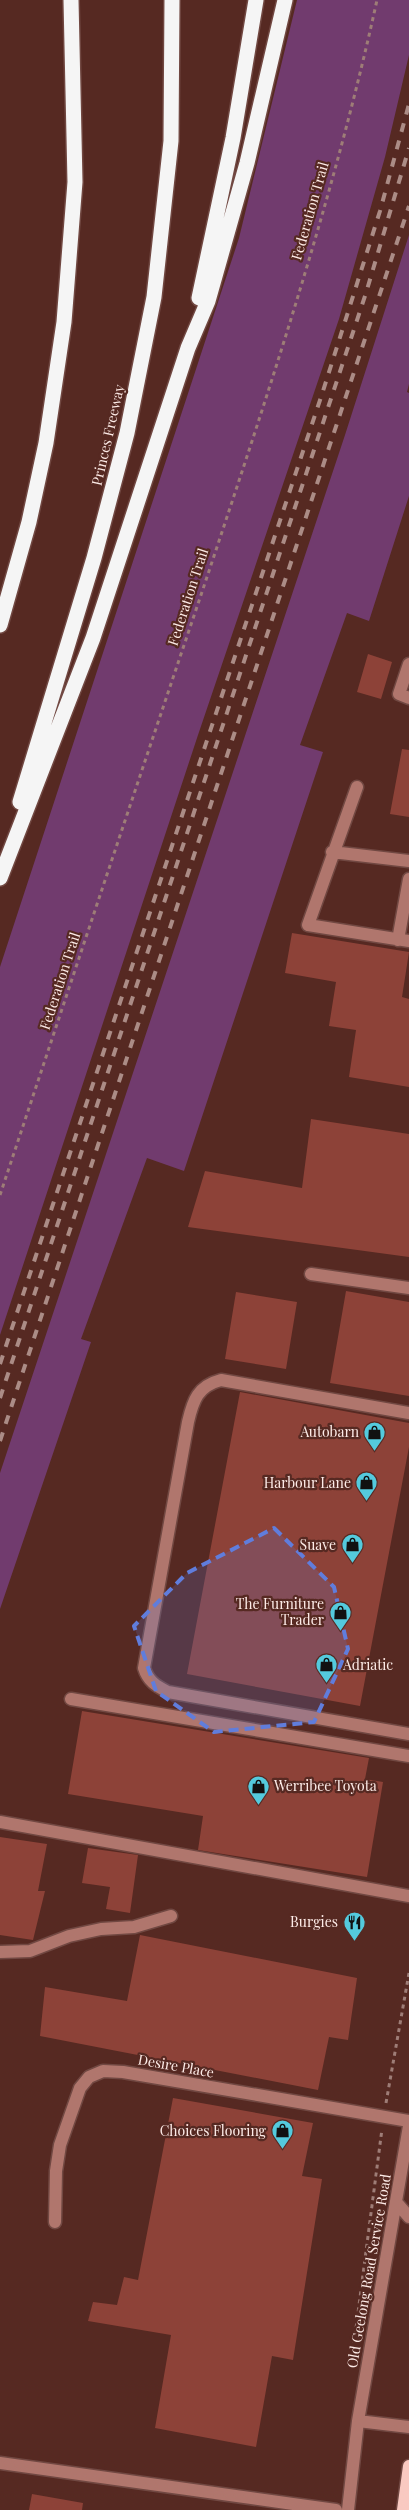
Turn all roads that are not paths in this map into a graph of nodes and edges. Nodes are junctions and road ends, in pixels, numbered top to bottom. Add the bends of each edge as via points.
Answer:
1 (71, 0) edge
2 (172, 0) edge
3 (256, 0) edge
4 (285, 0) edge
5 (188, 348) junction
6 (0, 625) edge
7 (408, 664) edge
8 (409, 698) edge
9 (357, 787) dead end
10 (332, 852) junction
11 (409, 861) edge
12 (0, 864) edge
13 (0, 878) edge
14 (409, 879) edge
15 (403, 940) edge
16 (311, 1274) dead end
17 (409, 1288) edge
18 (409, 1412) edge
19 (71, 1699) dead end
20 (409, 1734) edge
21 (409, 1756) edge
22 (0, 1822) edge
23 (409, 1896) edge
24 (171, 1916) dead end
25 (0, 1952) edge
26 (409, 2121) edge
27 (409, 2126) edge
28 (396, 2202) junction
29 (409, 2217) edge
30 (55, 2222) dead end
31 (358, 2421) junction
32 (409, 2427) edge
33 (0, 2463) edge
34 (409, 2466) edge
35 (348, 2505) edge
36 (338, 2510) edge
37 (402, 2510) edge

1 - 6 highway via 75,182 64,322 46,443 29,522
2 - 12 highway, Princes Freeway via 171,141 154,296 127,433 94,558
3 - 5 highway via 233,138
4 - 5 highway via 223,251 208,300
5 - 13 highway via 93,638
7 - 8 street via 399,694
9 - 10 street
10 - 11 street
10 - 15 street via 308,925
14 - 15 street
16 - 17 street
18 - 20 street via 221,1380 208,1383 198,1394 188,1422 144,1668 147,1678 168,1692
19 - 21 street
22 - 23 street
24 - 25 street via 134,1927 101,1929 69,1936 30,1951
26 - 30 street, Desire Place via 103,2071 89,2077 80,2088 60,2145
27 - 28 street, Old Geelong Road Service Road
28 - 29 street
28 - 31 street, Old Geelong Road Service Road
31 - 32 street
31 - 35 street, Old Geelong Road Service Road
33 - 36 street
34 - 37 main road
35 - 36 street

